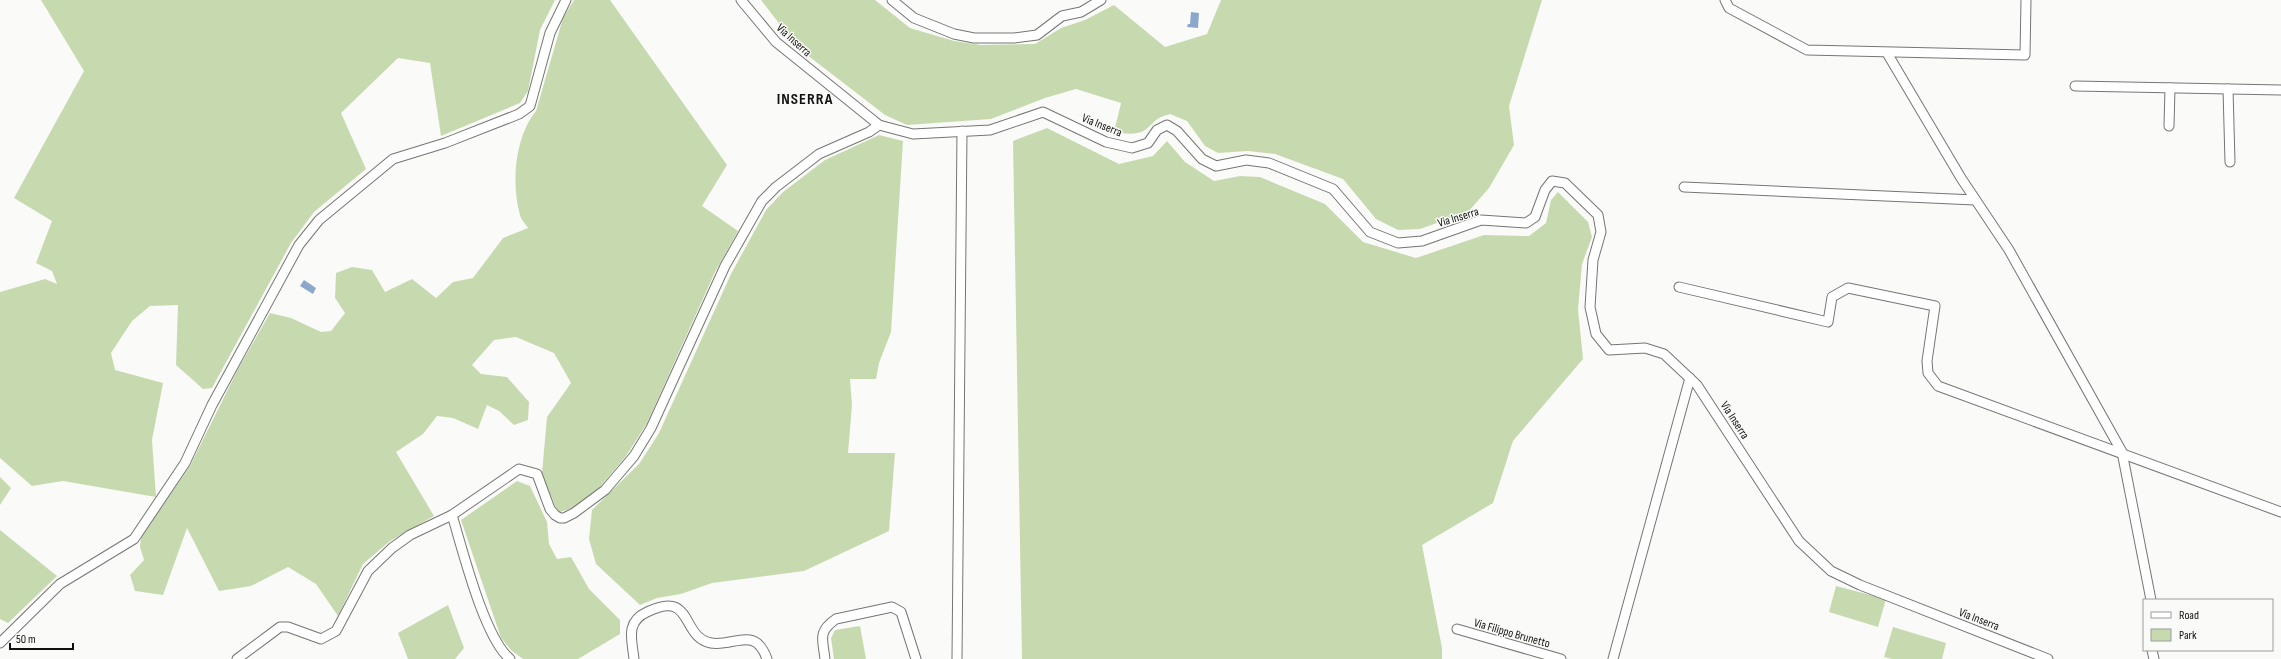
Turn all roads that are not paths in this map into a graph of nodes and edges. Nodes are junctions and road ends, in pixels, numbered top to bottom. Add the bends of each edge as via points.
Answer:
1 (566, 0) edge
2 (741, 0) edge
3 (892, 0) edge
4 (1101, 0) edge
5 (1725, 0) edge
6 (2026, 0) edge
7 (1887, 53) junction
8 (2075, 86) dead end
9 (2170, 88) junction
10 (2228, 89) junction
11 (2281, 90) edge
12 (879, 125) junction
13 (2170, 126) dead end
14 (962, 131) junction
15 (2230, 162) dead end
16 (1684, 187) dead end
17 (1975, 200) junction
18 (1679, 288) dead end
19 (1690, 378) junction
20 (2122, 452) junction
21 (2281, 512) edge
22 (452, 515) junction
23 (2152, 599) edge
24 (1457, 629) dead end
25 (0, 643) edge
26 (237, 659) edge
27 (510, 659) edge
28 (634, 659) edge
29 (767, 659) edge
30 (825, 659) edge
31 (916, 659) edge
32 (957, 659) edge
33 (1561, 659) edge
34 (1613, 659) edge
35 (2048, 659) edge

1 - 25 street via 550,33 530,106 519,114 393,160 319,220 299,245 212,405 185,463 134,539 60,584
2 - 12 street, Via Inserra via 776,42
3 - 4 street via 914,18 954,34 974,38 1014,38 1037,35 1062,16 1081,12
5 - 7 street via 1729,8 1807,50
6 - 7 street via 2025,55
7 - 17 street
8 - 9 street
9 - 10 street
9 - 13 street
10 - 11 street
10 - 15 street
12 - 14 street, Via Inserra via 914,134
12 - 22 street via 819,154 762,201 725,266 651,428 634,456 605,490 574,513 560,518 550,509 537,474 518,469
14 - 19 street, Via Inserra via 990,130 1043,112 1106,142 1132,148 1148,143 1157,130 1167,125 1177,131 1202,158 1216,166 1246,160 1269,163 1333,189 1370,232 1398,243 1422,241 1482,220 1526,223 1536,217 1545,190 1552,181 1565,183 1598,215 1601,232 1593,260 1590,308 1596,334 1609,350 1645,348 1664,354
14 - 32 street
16 - 17 street
17 - 20 street via 2009,250
18 - 20 street via 1828,322 1832,297 1848,288 1935,306 1927,361 1928,373 1938,386
19 - 34 street
19 - 35 street, Via Inserra via 1697,384 1799,541 1831,571 1860,585
20 - 21 street
20 - 23 street
22 - 26 street via 410,536 392,548 368,571 336,631 321,639 288,627 280,627
22 - 27 street via 475,590 495,642
24 - 33 street, Via Filippo Brunetto
28 - 29 street via 630,634 636,619 645,612 670,605 684,614 702,640 712,643 744,639 754,641 764,648
30 - 31 street via 822,640 823,630 828,624 892,607 902,612

